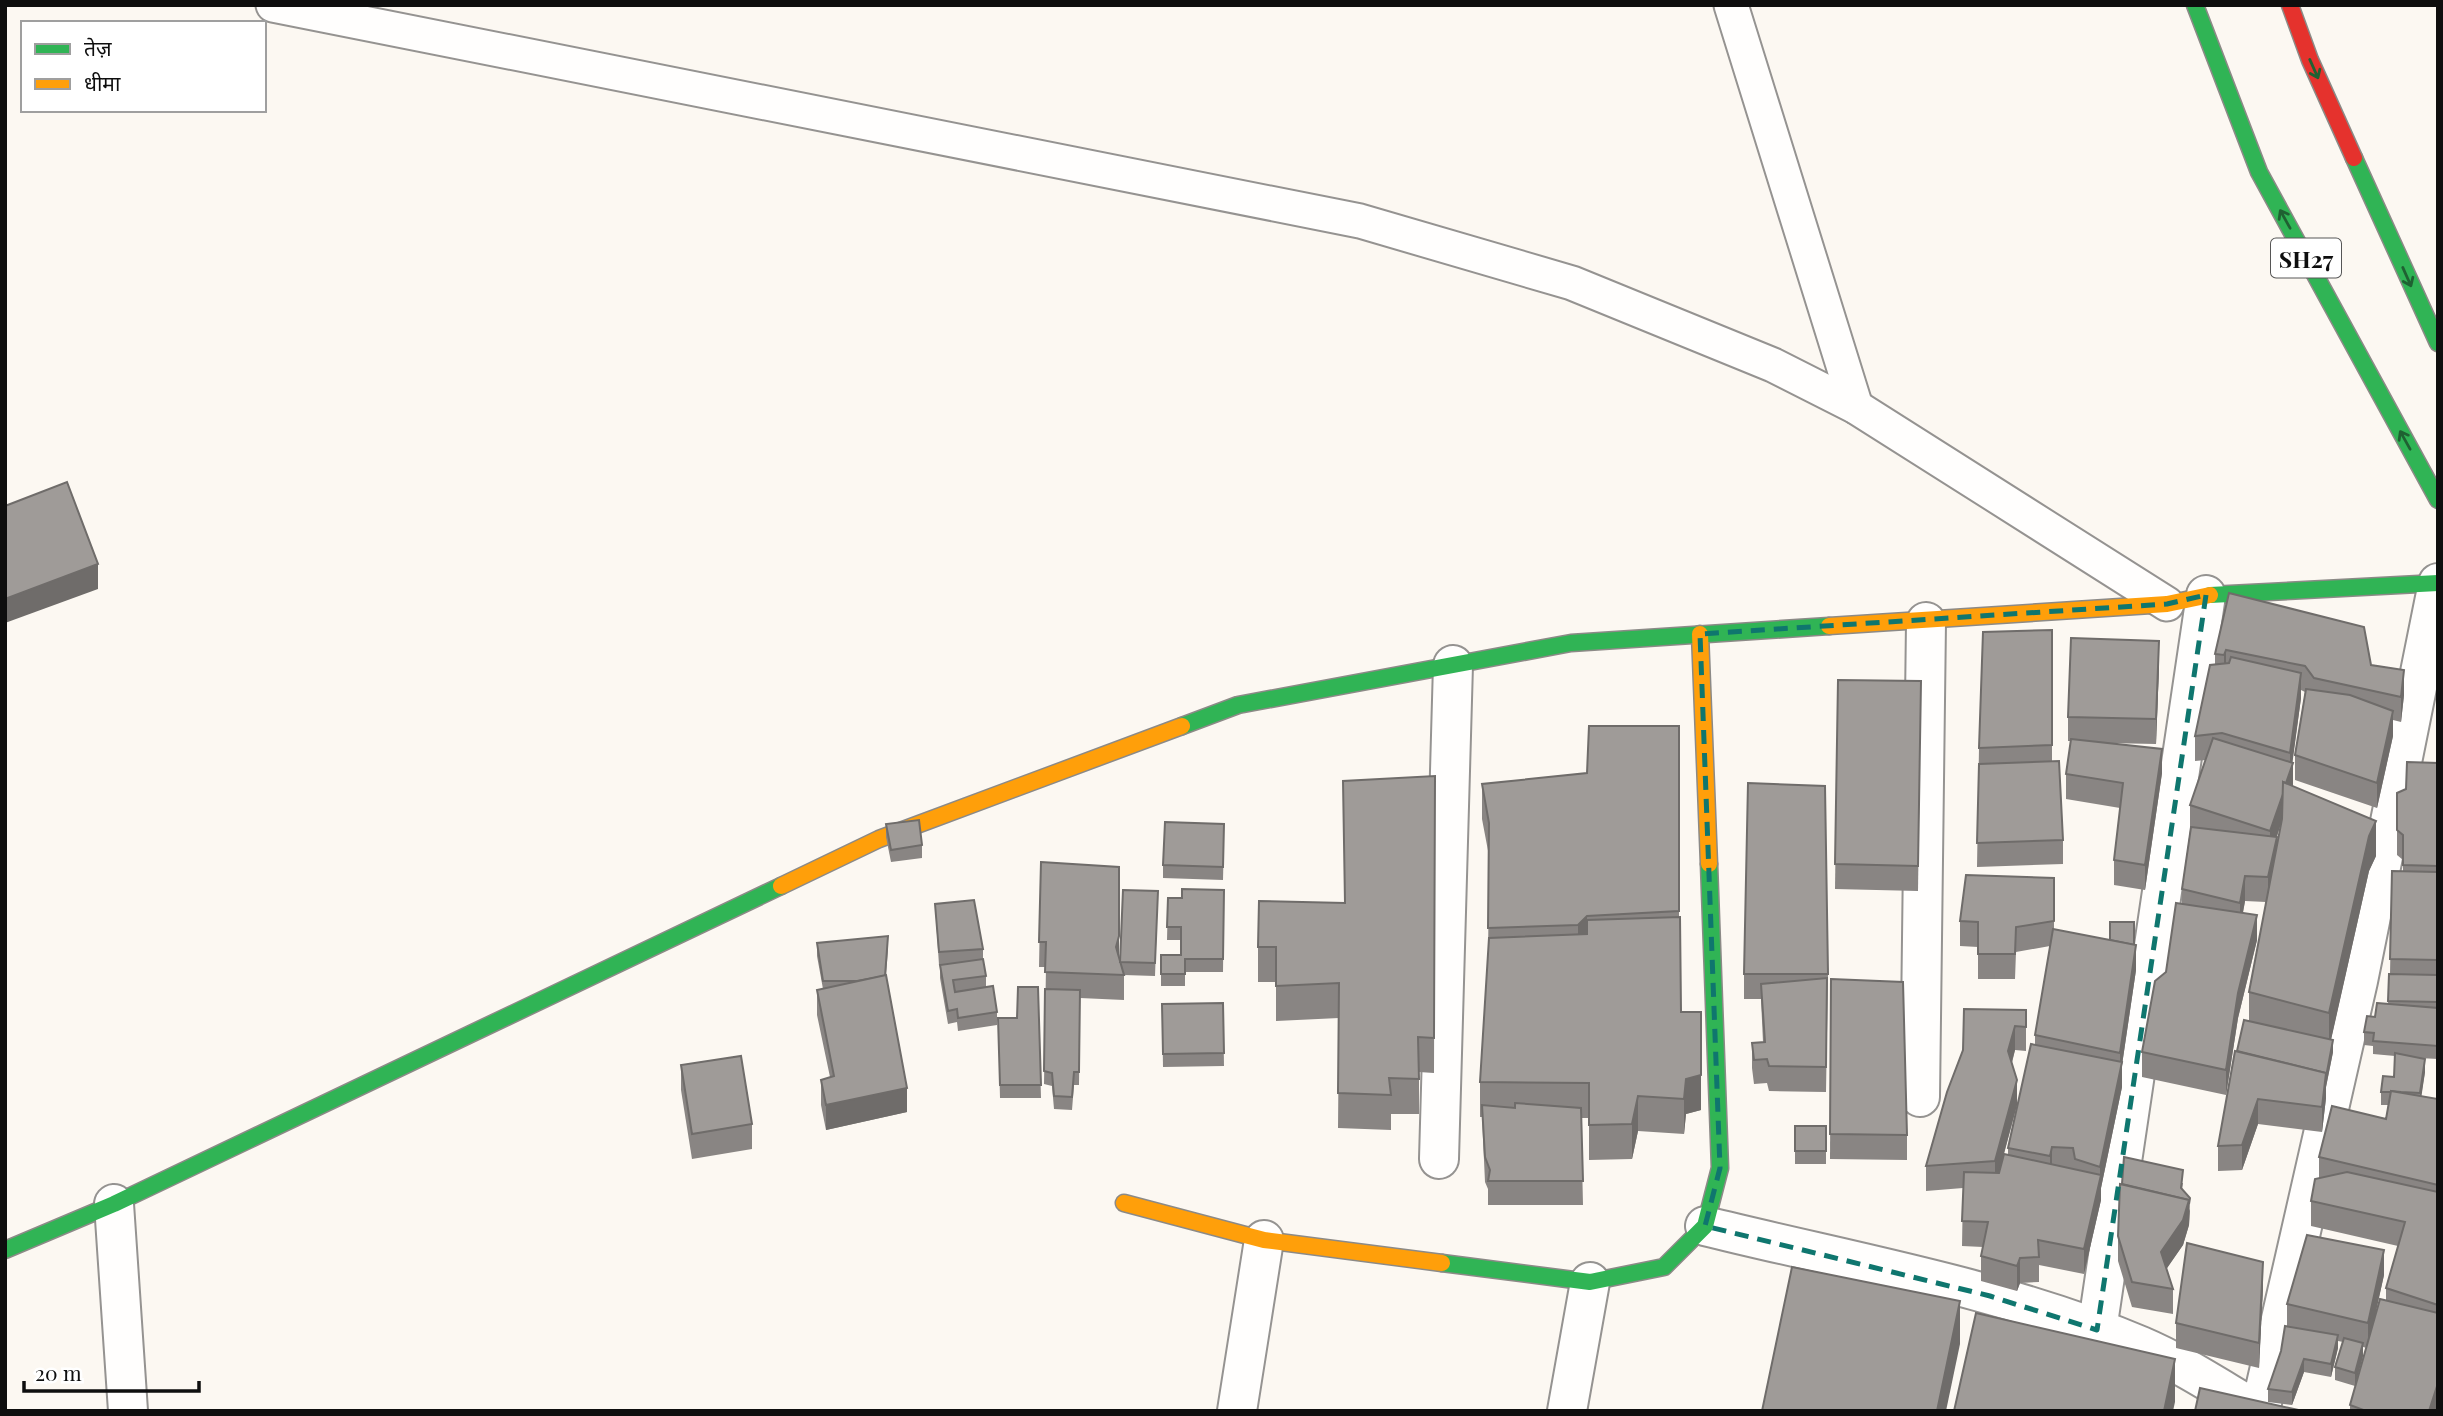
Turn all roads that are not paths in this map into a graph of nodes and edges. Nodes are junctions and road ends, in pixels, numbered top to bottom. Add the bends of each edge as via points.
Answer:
1 (273, 5) edge
2 (1731, 5) edge
3 (2194, 5) edge
4 (2290, 5) edge
5 (2438, 343) edge
6 (1856, 407) junction
7 (2438, 500) edge
8 (2438, 583) edge
9 (2206, 595) junction
10 (2167, 604) junction
11 (1926, 622) junction
12 (1700, 634) junction
13 (1453, 665) junction
14 (1920, 1097) dead end
15 (1439, 1159) dead end
16 (114, 1203) junction
17 (1124, 1203) dead end
18 (1705, 1226) junction
19 (1264, 1240) junction
20 (5, 1250) edge
21 (1590, 1282) junction
22 (2097, 1329) junction
23 (128, 1411) edge
24 (1237, 1411) edge
25 (1567, 1411) edge
26 (2259, 1411) edge

1 - 6 lane via 1360,221 1572,283 1773,365
2 - 6 lane
7 -> 3 street, SH27 via 2259,172
4 -> 5 street via 2310,60
6 - 10 lane
8 - 9 street
8 - 26 street via 2358,981
9 - 10 street
9 - 22 street
10 - 11 street
11 - 12 street
11 - 14 street
12 - 13 street via 1571,643
12 - 18 street via 1720,1168
13 - 15 street
13 - 16 street via 1238,705 879,839
16 - 20 street
16 - 23 street
17 - 19 street
18 - 21 street via 1664,1266
18 - 22 street via 1990,1296
19 - 21 street
19 - 24 street
21 - 25 street
22 - 26 street via 2144,1347

